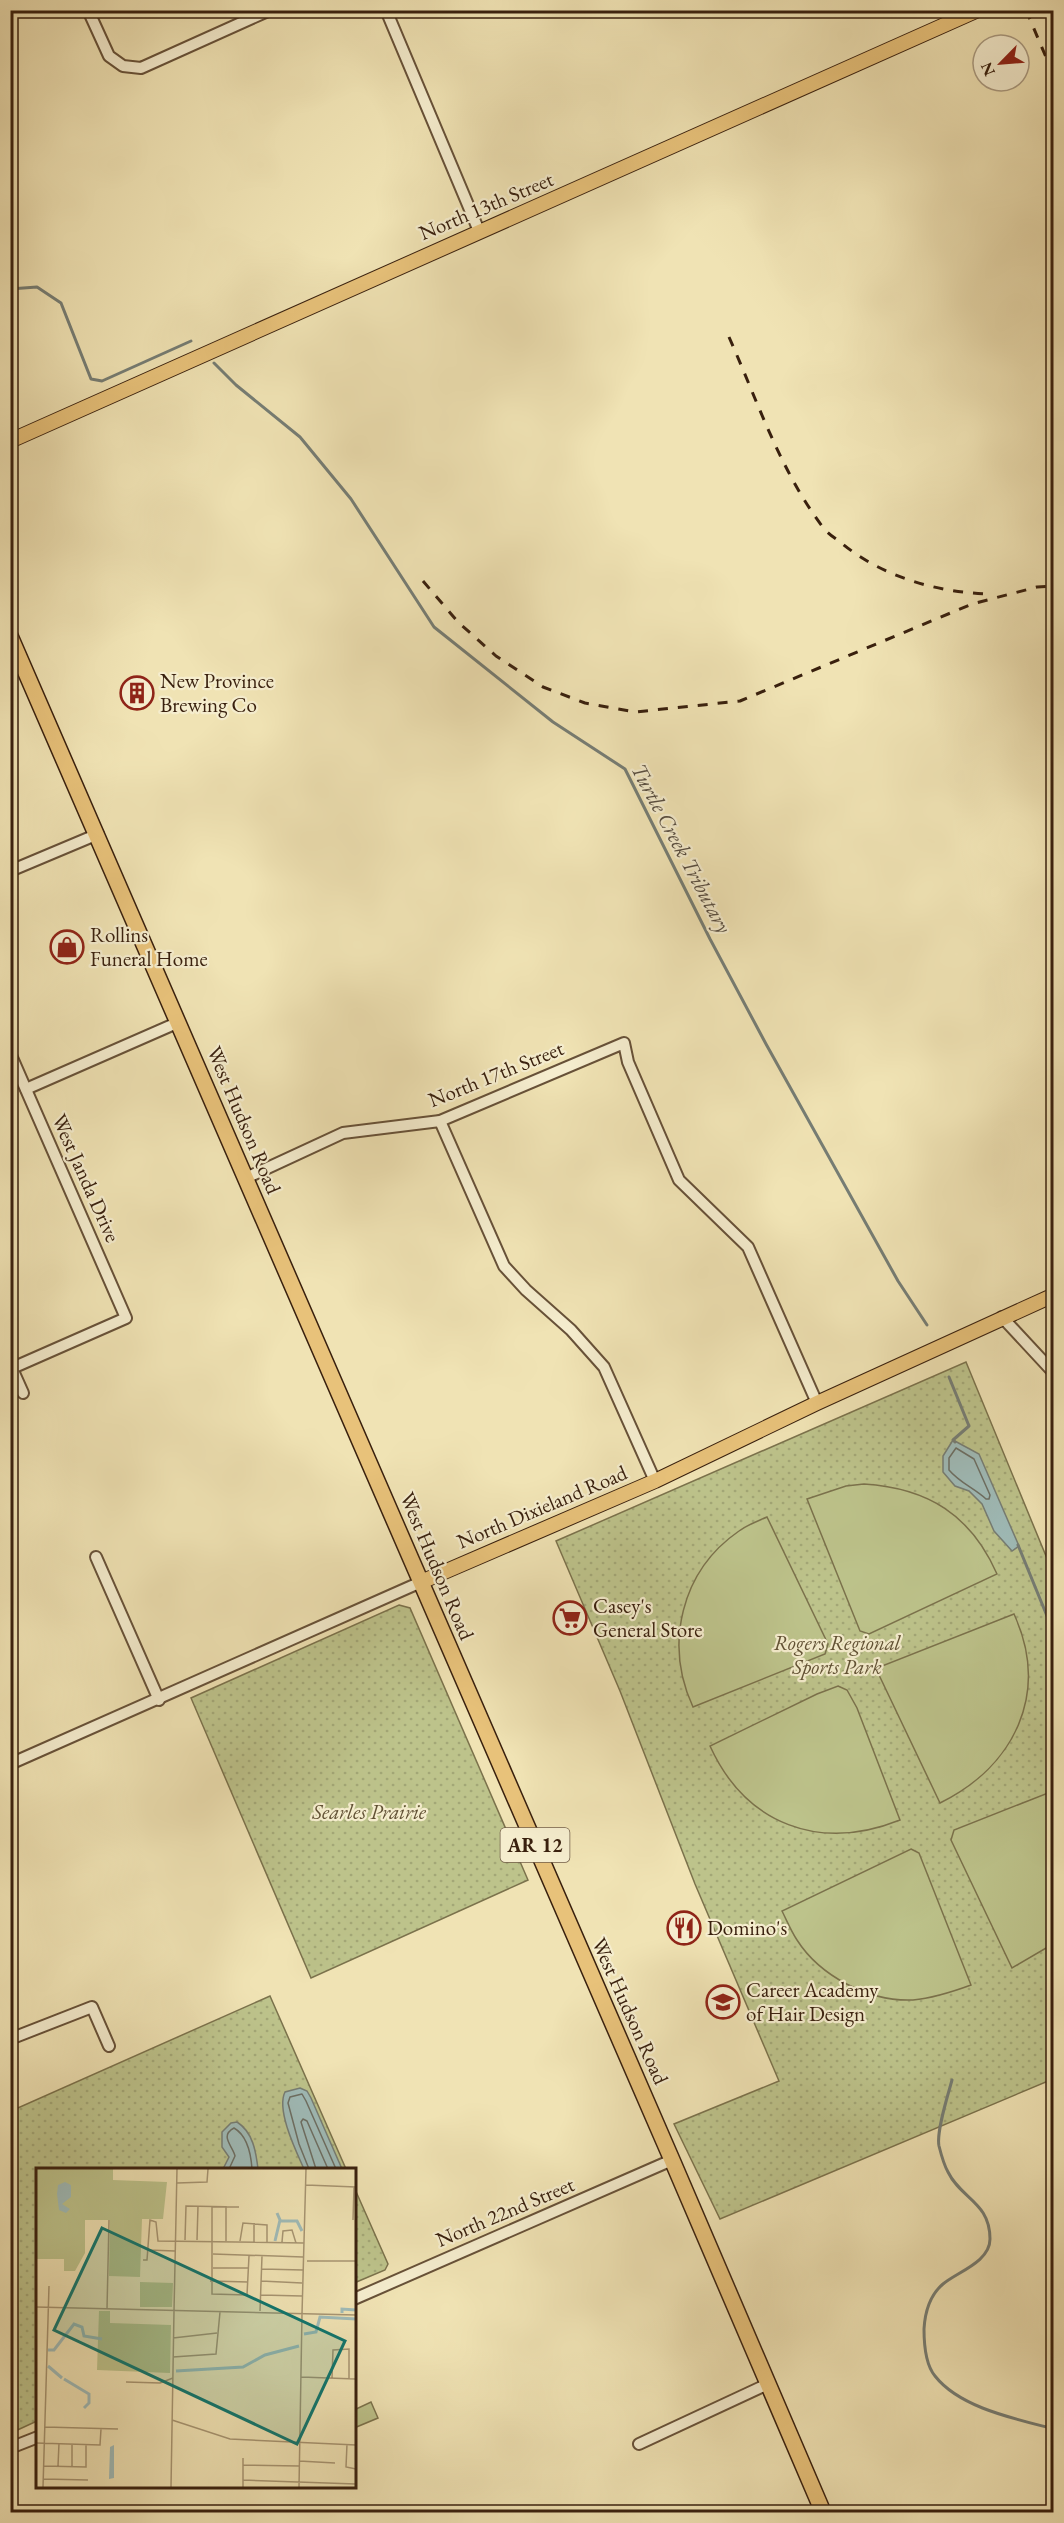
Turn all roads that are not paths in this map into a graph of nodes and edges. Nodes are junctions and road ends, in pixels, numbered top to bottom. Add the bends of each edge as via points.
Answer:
1 (88, 10) edge
2 (270, 10) edge
3 (387, 10) edge
4 (978, 10) edge
5 (479, 231) junction
6 (10, 441) edge
7 (10, 636) edge
8 (98, 834) junction
9 (10, 871) edge
10 (179, 1022) junction
11 (10, 1053) edge
12 (26, 1089) junction
13 (440, 1121) junction
14 (246, 1178) junction
15 (1053, 1295) edge
16 (1002, 1317) junction
17 (11, 1367) edge
18 (1053, 1372) edge
19 (23, 1393) dead end
20 (817, 1403) junction
21 (655, 1481) junction
22 (96, 1557) dead end
23 (421, 1582) junction
24 (159, 1700) junction
25 (10, 1764) edge
26 (10, 2039) edge
27 (109, 2046) dead end
28 (672, 2160) junction
29 (356, 2298) edge
30 (768, 2384) junction
31 (36, 2438) edge
32 (639, 2444) dead end
33 (10, 2448) edge
34 (823, 2512) edge

1 - 2 street via 109,56 123,66 141,68
3 - 5 street
4 - 5 main road, North 13th Street
5 - 6 main road, North 13th Street
7 - 8 highway, West Hudson Road / AR 12
8 - 9 street
8 - 10 highway, West Hudson Road / AR 12
10 - 12 street
10 - 14 highway, West Hudson Road / AR 12
11 - 12 street, West Janda Drive
12 - 17 street, West Janda Drive via 126,1318
13 - 14 street, North 17th Street via 343,1133
13 - 20 street, North 17th Street via 624,1042 628,1062 679,1180 748,1247
13 - 21 street via 504,1266 572,1330 604,1367
14 - 23 highway, West Hudson Road / AR 12
15 - 16 main road, North Dixieland Road
16 - 18 street
16 - 20 main road, North Dixieland Road
17 - 19 street
20 - 21 main road, North Dixieland Road
21 - 23 main road, North Dixieland Road
22 - 24 street
23 - 24 street, North Dixieland Road
23 - 28 highway, West Hudson Road / AR 12
24 - 25 street, North Dixieland Road
26 - 27 street via 92,2007
28 - 29 street, North 22nd Street
28 - 30 highway, West Hudson Road / AR 12
30 - 32 street
30 - 34 highway, West Hudson Road / AR 12
31 - 33 street

